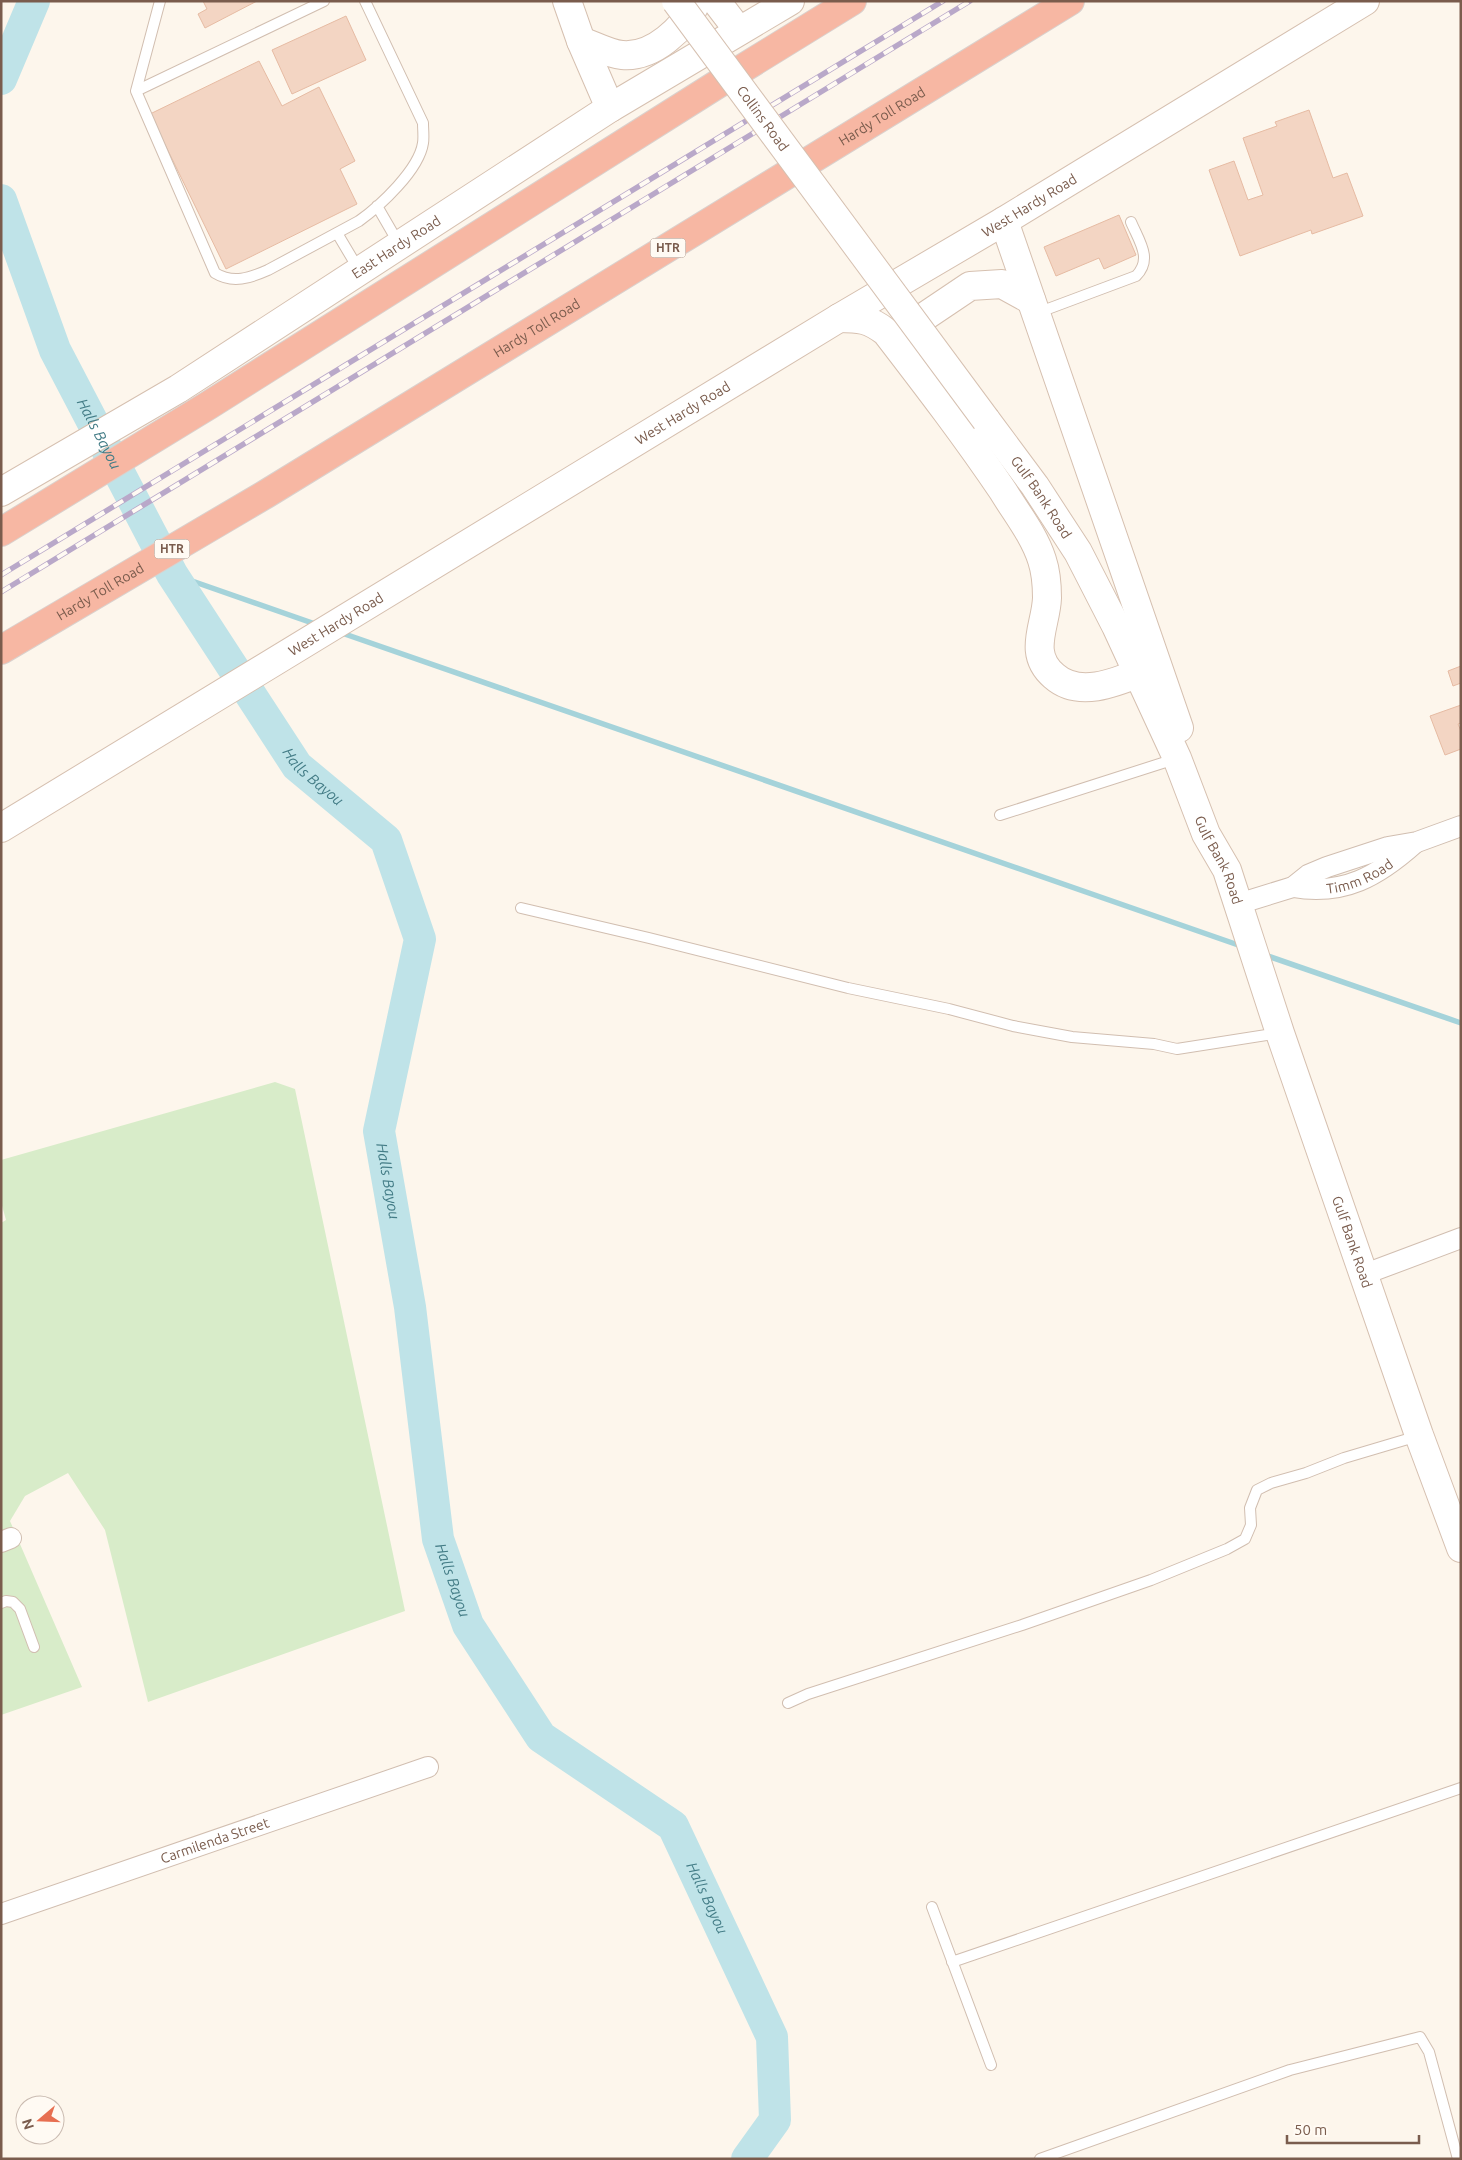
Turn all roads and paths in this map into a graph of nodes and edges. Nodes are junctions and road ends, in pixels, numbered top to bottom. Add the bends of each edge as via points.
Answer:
1 (160, 1) edge
2 (324, 1) edge
3 (365, 1) edge
4 (567, 1) edge
5 (676, 1) edge
6 (697, 1) edge
7 (716, 1) edge
8 (790, 1) edge
9 (852, 1) edge
10 (1070, 1) edge
11 (1365, 1) edge
12 (739, 31) junction
13 (581, 40) junction
14 (136, 90) junction
15 (610, 108) junction
16 (377, 206) junction
17 (1004, 221) junction
18 (1131, 222) dead end
19 (337, 233) junction
20 (850, 236) joint
21 (400, 244) junction
22 (360, 270) junction
23 (1033, 307) junction
24 (839, 318) junction
25 (906, 358) junction
26 (10, 487) edge
27 (11, 527) edge
28 (1, 650) edge
29 (1147, 670) junction
30 (1177, 758) junction
31 (1000, 815) dead end
32 (1461, 826) edge
33 (1, 828) edge
34 (1227, 870) junction
35 (521, 908) dead end
36 (1240, 912) junction
37 (1280, 1033) junction
38 (1461, 1238) edge
39 (1365, 1274) junction
40 (1419, 1435) junction
41 (1461, 1548) edge
42 (1, 1604) edge
43 (34, 1647) dead end
44 (788, 1703) dead end
45 (428, 1767) dead end
46 (1461, 1788) edge
47 (932, 1907) dead end
48 (1, 1914) edge
49 (952, 1962) junction
50 (991, 2066) dead end
51 (1040, 2159) edge
52 (1458, 2159) edge

1 - 14 lane
2 - 14 lane
3 - 16 lane via 423,124 423,144 416,161 408,175
4 - 13 main road
5 - 20 main road, Collins Road, bridge
6 - 13 main road via 681,26 648,52 621,56
7 - 12 main road
8 - 12 main road, East Hardy Road
9 - 27 highway
10 - 28 highway, Hardy Toll Road / HTR via 266,494
11 - 17 main road, West Hardy Road
12 - 15 main road, East Hardy Road
13 - 15 main road
14 - 19 lane via 215,273 232,280 256,275
15 - 21 main road, East Hardy Road
16 - 19 lane
16 - 21 lane
17 - 23 main road
17 - 24 main road, West Hardy Road
18 - 23 lane via 1146,259 1143,270 1136,276
19 - 22 lane
20 - 29 main road, Gulf Bank Road, bridge via 1035,486 1078,552 1116,626
21 - 22 main road, East Hardy Road
22 - 26 main road, East Hardy Road via 178,389
23 - 25 main road via 1002,284 970,286 912,325 904,339
23 - 29 main road
24 - 25 main road via 873,322 886,332
24 - 33 main road, West Hardy Road
25 - 29 main road via 980,456 1035,541 1043,562 1047,599 1038,647 1053,676 1079,688 1107,685
29 - 30 main road, Gulf Bank Road
29 - 34 main road
30 - 31 lane
30 - 34 main road, Gulf Bank Road via 1206,834
32 - 36 street, Timm Road via 1417,842 1392,863 1366,878 1332,890 1293,887
34 - 36 main road, Gulf Bank Road
35 - 37 lane via 848,988 1072,1037 1177,1049
36 - 37 main road, Gulf Bank Road
37 - 39 main road, Gulf Bank Road
38 - 39 street
39 - 40 main road, Gulf Bank Road
40 - 41 main road, Gulf Bank Road
40 - 44 lane via 1271,1482 1257,1490 1250,1508 1251,1525 1245,1539 1227,1549 1151,1580
42 - 43 lane via 13,1602 20,1609
45 - 48 street, Carmilenda Street
46 - 49 lane
47 - 49 lane
49 - 50 lane
51 - 52 lane via 1290,2070 1420,2037 1429,2052

